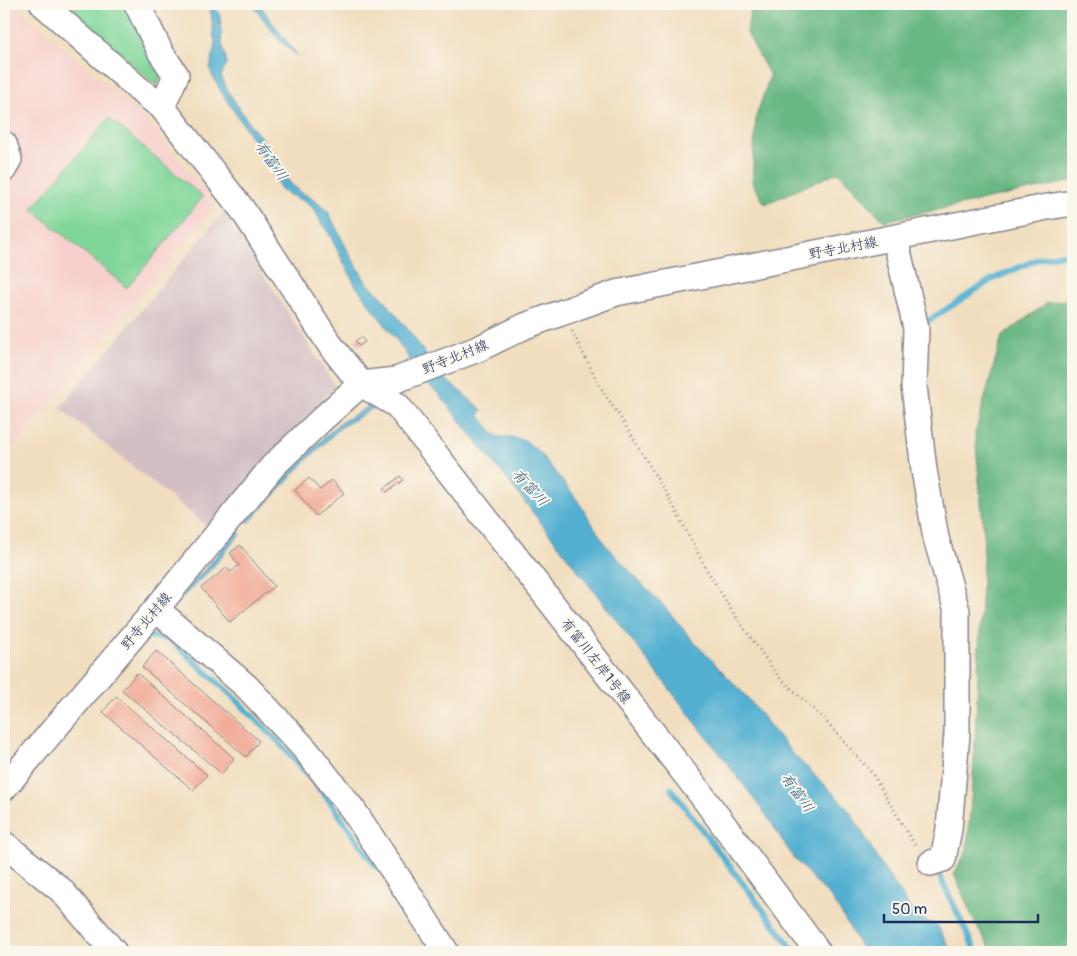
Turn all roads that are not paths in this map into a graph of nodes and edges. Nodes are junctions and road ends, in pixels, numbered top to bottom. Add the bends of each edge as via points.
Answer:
1 (44, 4) edge
2 (137, 4) edge
3 (162, 107) junction
4 (4, 144) edge
5 (4, 169) edge
6 (1073, 203) edge
7 (895, 238) junction
8 (361, 384) junction
9 (156, 609) junction
10 (4, 788) edge
11 (4, 844) edge
12 (931, 863) road end
13 (114, 952) edge
14 (446, 952) edge
15 (818, 952) edge

1 - 3 street
2 - 3 street via 176,75
3 - 8 street via 242,209 331,346
4 - 5 street via 9,158
6 - 7 street, 野寺北村線
7 - 8 street, 野寺北村線 via 616,293 396,380
7 - 12 street via 916,328 914,386 924,470 936,538 958,611 957,734 949,829 943,859
8 - 9 street, 野寺北村線 via 273,466
8 - 15 street, 有富川左岸1号線 via 397,405 700,793
9 - 10 street, 野寺北村線
9 - 14 street via 247,687 305,749 353,810
11 - 13 street via 61,890

